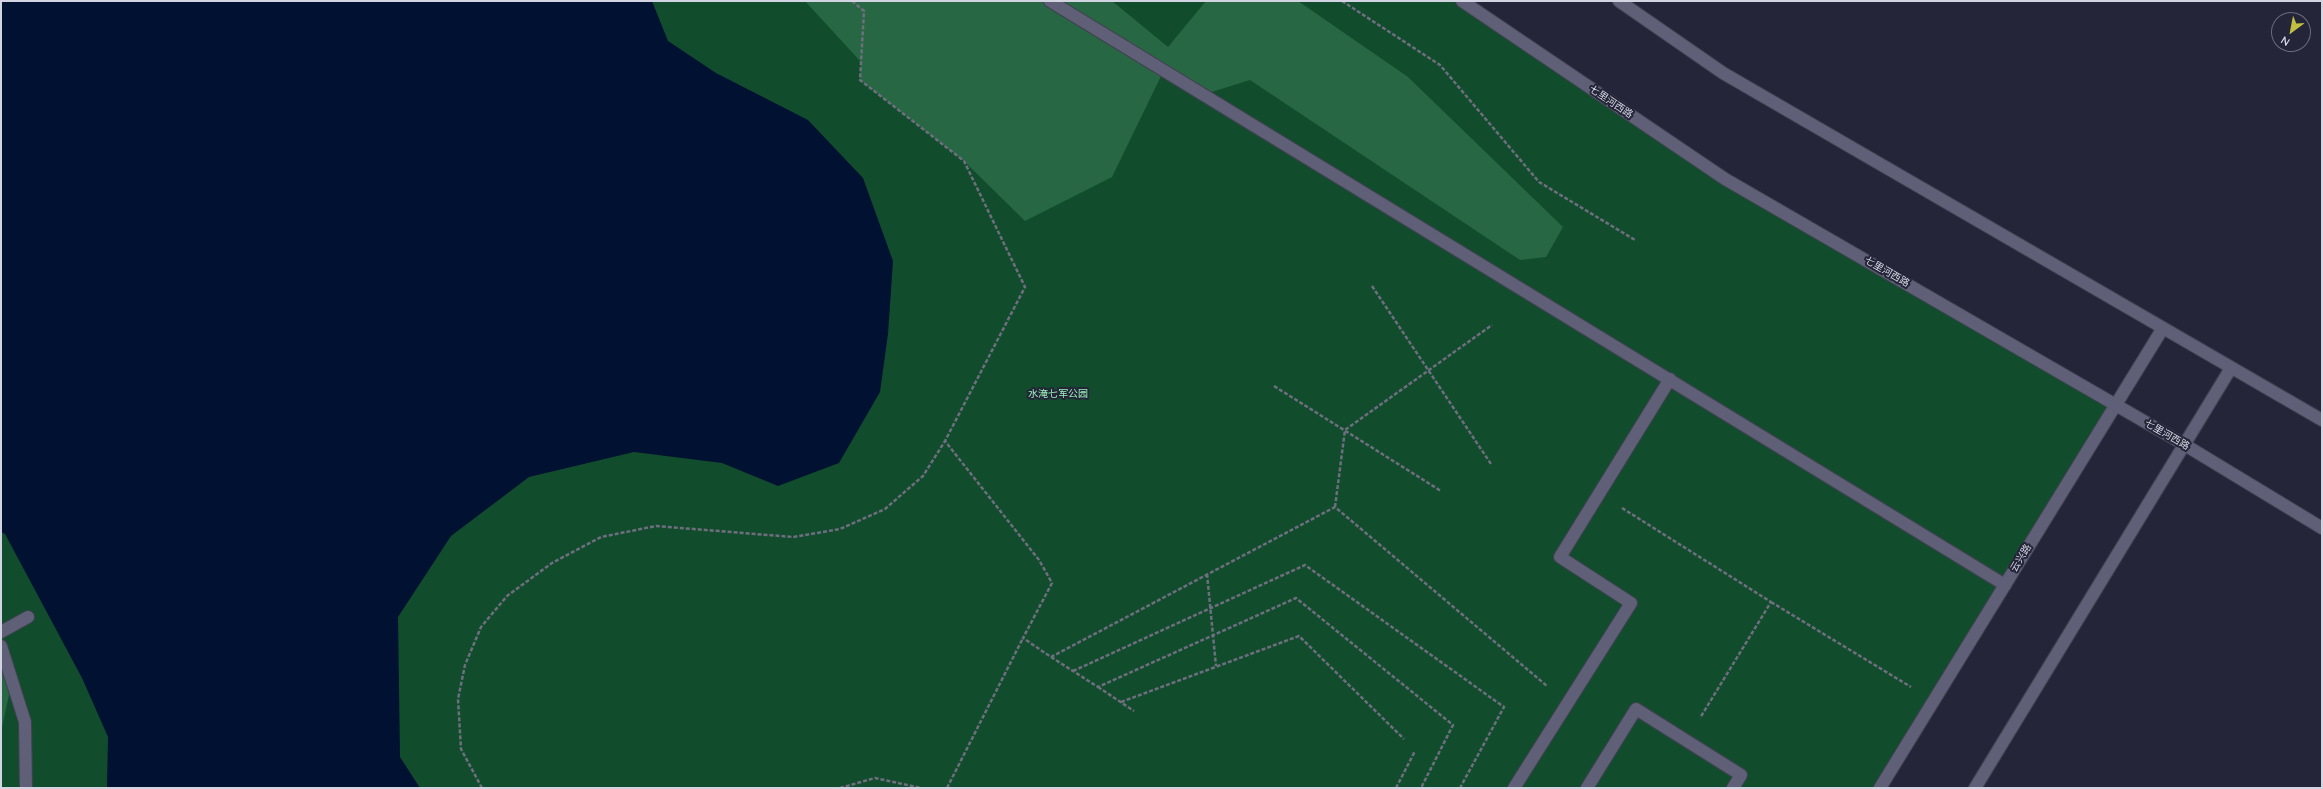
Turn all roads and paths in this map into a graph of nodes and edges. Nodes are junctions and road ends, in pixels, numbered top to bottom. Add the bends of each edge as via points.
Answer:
1 (852, 1) edge
2 (1050, 1) edge
3 (1342, 1) edge
4 (1462, 1) edge
5 (1619, 1) edge
6 (1635, 240) dead end
7 (1372, 286) dead end
8 (1492, 325) dead end
9 (2163, 328) junction
10 (2232, 368) junction
11 (1427, 370) junction
12 (1670, 379) junction
13 (1274, 386) dead end
14 (2114, 405) junction
15 (2322, 420) edge
16 (1345, 430) junction
17 (945, 442) junction
18 (2185, 445) junction
19 (1491, 464) dead end
20 (1440, 491) dead end
21 (1599, 493) junction
22 (1335, 507) junction
23 (2322, 528) edge
24 (1207, 574) junction
25 (2005, 585) junction
26 (1771, 602) junction
27 (1212, 608) junction
28 (28, 617) dead end
29 (1, 632) edge
30 (1214, 635) junction
31 (1023, 638) junction
32 (1, 646) edge
33 (1051, 656) junction
34 (1216, 666) junction
35 (1073, 671) junction
36 (1098, 687) junction
37 (1934, 701) junction
38 (1120, 702) junction
39 (1567, 703) junction
40 (1134, 711) dead end
41 (1404, 739) dead end
42 (1686, 741) junction
43 (1415, 751) dead end
44 (26, 788) edge
45 (482, 788) edge
46 (840, 788) edge
47 (921, 788) edge
48 (947, 788) edge
49 (1396, 788) edge
50 (1421, 788) edge
51 (1460, 788) edge
52 (1514, 788) edge
53 (1587, 788) edge
54 (1733, 788) edge
55 (1880, 788) edge
56 (1975, 788) edge

1 - 17 path via 864,11 860,80 964,160 1025,287
2 - 12 street
3 - 6 path via 1440,65 1539,182
4 - 14 street, 七里河西路 via 1725,178
5 - 9 street via 1722,73
7 - 11 path
8 - 11 path
9 - 10 street
9 - 14 street, 云兴路
10 - 15 street
10 - 18 street
11 - 16 path
11 - 19 path
12 - 21 street
12 - 25 street
13 - 16 path
14 - 18 street, 七里河西路
14 - 25 street, 云兴路
16 - 20 path
16 - 22 path
17 - 31 path via 1039,560 1052,583
17 - 45 path via 923,476 885,509 840,529 793,537 656,526 601,537 545,568 507,596 481,627 465,665 458,699 461,749
18 - 23 street, 七里河西路
18 - 56 street
21 - 26 path
21 - 39 street via 1560,557 1631,603
22 - 24 path
22 - 39 path
24 - 27 path
24 - 33 path
25 - 37 street, 云兴路
26 - 37 path
26 - 42 path
27 - 30 path
27 - 35 path
27 - 51 path via 1305,565 1504,707
28 - 29 street
30 - 34 path
30 - 36 path
30 - 50 path via 1296,598 1453,725
31 - 33 path
31 - 48 path
32 - 44 street via 25,722
33 - 35 path
34 - 38 path
34 - 41 path via 1299,636
35 - 36 path
36 - 38 path
37 - 55 street, 云兴路
38 - 40 path
39 - 52 street
42 - 53 street via 1636,709
42 - 54 street via 1741,775
43 - 49 path
46 - 47 path via 875,778

